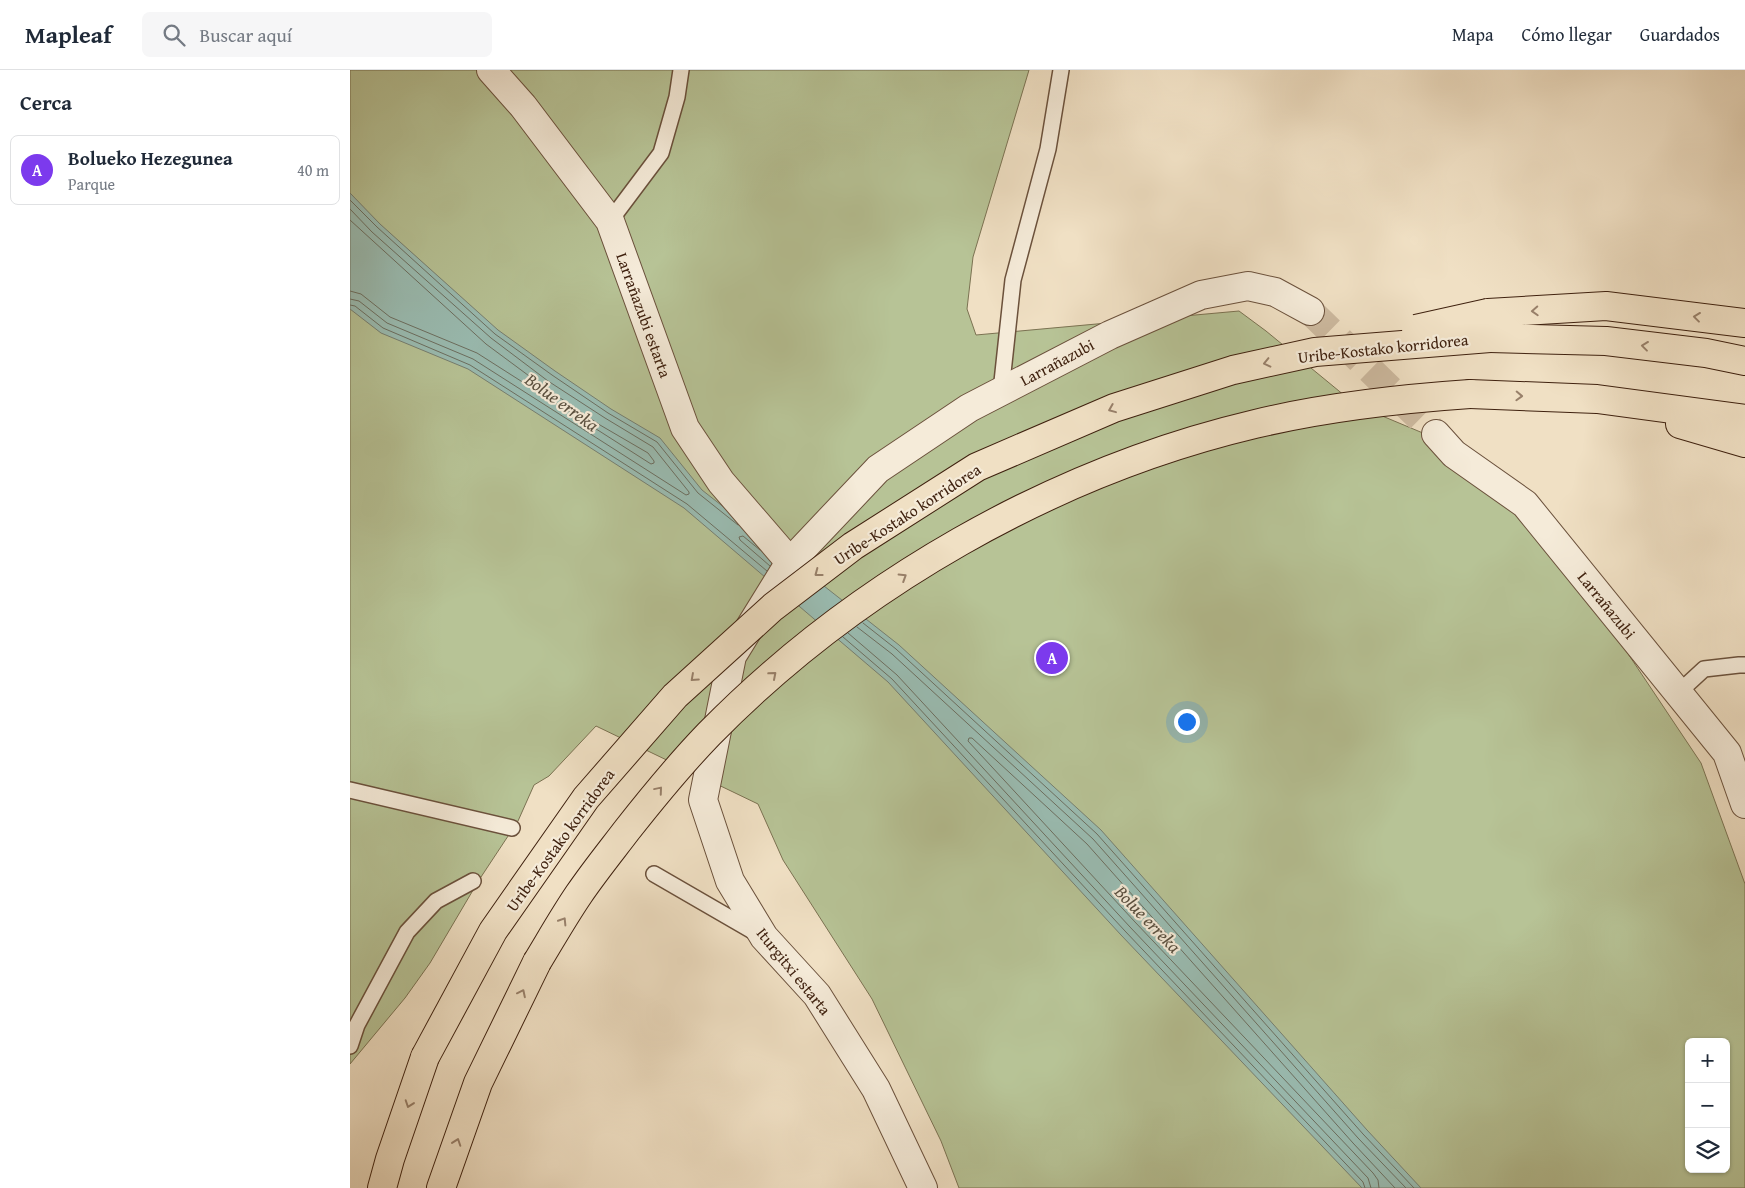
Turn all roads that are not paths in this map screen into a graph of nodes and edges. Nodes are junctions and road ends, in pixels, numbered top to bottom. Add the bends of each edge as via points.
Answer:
1 (491, 70) edge
2 (682, 70) edge
3 (1061, 70) edge
4 (610, 221) junction
5 (1310, 311) tunnel mouth
6 (1745, 323) edge
7 (1489, 326) junction
8 (1745, 361) edge
9 (1001, 391) junction
10 (1597, 399) junction
11 (1745, 419) edge
12 (1436, 434) tunnel mouth
13 (1745, 443) edge
14 (790, 562) junction
15 (732, 656) joint
16 (1745, 666) edge
17 (1678, 693) junction
18 (350, 790) edge
19 (1745, 804) edge
20 (512, 828) dead end
21 (654, 874) dead end
22 (473, 881) dead end
23 (764, 937) junction
24 (350, 1046) edge
25 (382, 1188) edge
26 (441, 1188) edge
27 (922, 1188) edge

1 - 4 street, Larrañazubi estarta via 523,106
2 - 4 lane via 661,153
3 - 9 lane via 1048,149 1013,280
4 - 14 street, Larrañazubi estarta via 685,428 721,482
5 - 9 street, Larrañazubi via 1275,292 1248,286 1201,295 1110,335
6 -> 7 highway via 1606,306
8 -> 7 highway, Uribe-Kostako korridorea via 1706,353
7 -> 25 highway, Uribe-Kostako korridorea, bridge via 1315,352 1233,370 1114,408 978,467 853,546 773,607 675,696 586,798 493,932 425,1057
9 - 14 street, Larrañazubi via 969,408 878,469
10 - 11 highway
10 - 13 highway
26 -> 10 highway, bridge via 478,1083 537,962 580,892 612,849 709,734 753,692 813,641 893,583 950,546 1069,486 1187,442 1255,424 1334,408 1411,398 1470,394
12 - 17 street, Larrañazubi via 1454,454 1525,504
14 - 15 street, Larrañazubi
15 - 23 street, Iturgitxi estarta via 703,800 730,881
16 - 17 lane via 1704,669
17 - 19 street, Larrañazubi via 1727,753
18 - 20 lane
21 - 23 lane
22 - 24 lane via 436,901 407,932 357,1025
23 - 27 street, Iturgitxi estarta via 817,996 876,1089

